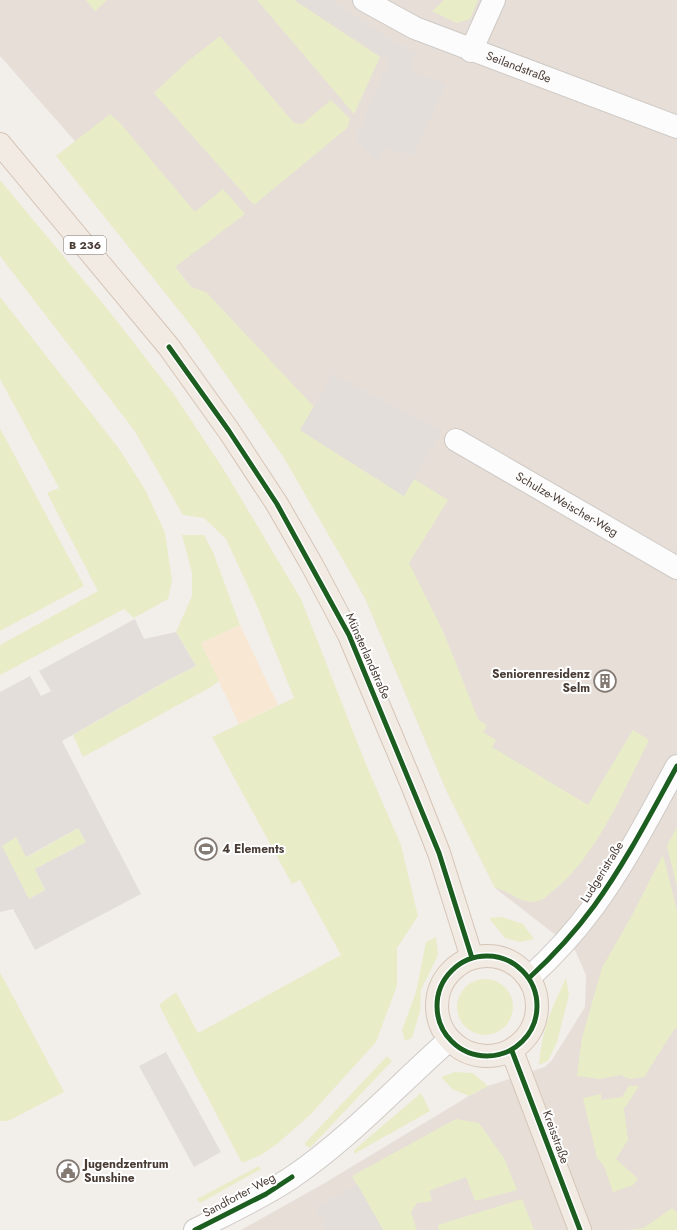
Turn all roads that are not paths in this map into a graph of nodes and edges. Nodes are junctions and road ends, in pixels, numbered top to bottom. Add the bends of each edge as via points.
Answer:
1 (364, 0) edge
2 (494, 0) edge
3 (471, 51) junction
4 (677, 127) edge
5 (0, 144) edge
6 (456, 440) dead end
7 (677, 568) edge
8 (677, 766) edge
9 (472, 958) junction
10 (529, 978) junction
11 (449, 1040) junction
12 (512, 1051) junction
13 (196, 1230) edge
14 (580, 1230) edge

1 - 3 street, Seilandstraße via 415,28
2 - 3 street
3 - 4 street, Seilandstraße
5 - 9 main road, Münsterlandstraße / B 236 via 169,347 277,504 349,635 439,853
6 - 7 street, Schulze-Weischer-Weg
8 - 10 street, Ludgeristraße via 594,906 559,950
9 - 10 main road via 488,956 504,959 518,966
9 - 11 main road via 459,964 440,986 437,1015 441,1028
10 - 12 main road via 536,994 538,1010 534,1026 525,1040
11 - 12 main road via 462,1050 478,1056 496,1056
11 - 13 street, Sandforter Weg via 338,1142 292,1177 266,1194
12 - 14 main road, Kreisstraße

